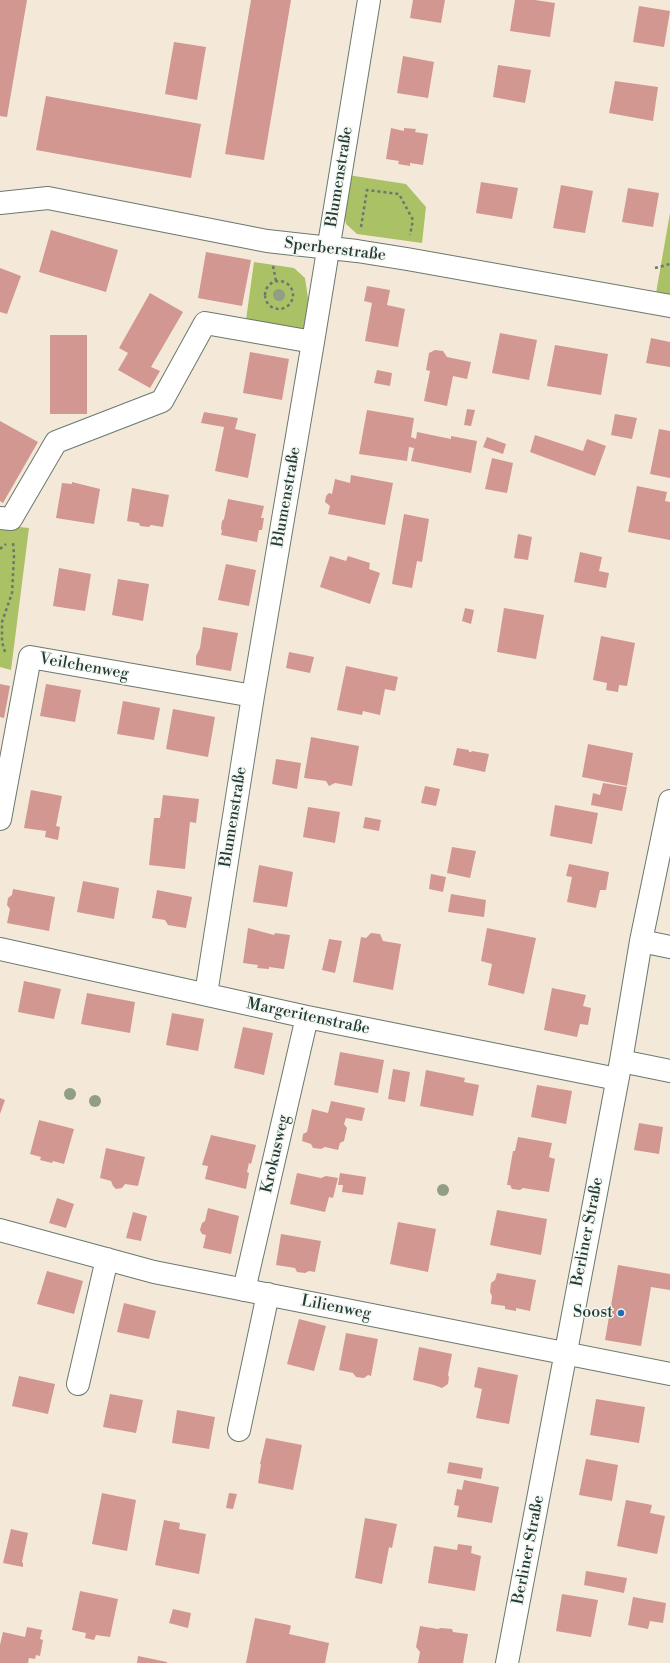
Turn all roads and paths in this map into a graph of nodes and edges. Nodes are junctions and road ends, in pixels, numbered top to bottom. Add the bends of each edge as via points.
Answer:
1 (369, 0) edge
2 (0, 203) edge
3 (328, 249) junction
4 (357, 251) junction
5 (406, 259) junction
6 (670, 264) edge
7 (655, 268) dead end
8 (670, 306) edge
9 (277, 309) joint
10 (313, 342) junction
11 (6, 518) edge
12 (1, 621) edge
13 (6, 657) dead end
14 (253, 696) junction
15 (670, 801) edge
16 (0, 818) edge
17 (641, 941) junction
18 (670, 947) edge
19 (0, 949) edge
20 (206, 994) junction
21 (307, 1017) junction
22 (619, 1070) junction
23 (670, 1071) edge
24 (0, 1230) edge
25 (107, 1259) junction
26 (244, 1290) junction
27 (268, 1294) junction
28 (566, 1353) junction
29 (670, 1374) edge
30 (78, 1384) dead end
31 (239, 1430) dead end
32 (508, 1663) edge

1 - 3 street, Blumenstraße
2 - 3 street, Sperberstraße via 48,198 268,241
3 - 4 street, Sperberstraße
3 - 10 street, Blumenstraße
4 - 5 street, Sperberstraße
4 - 5 path via 367,190 399,194 413,220
5 - 8 street, Sperberstraße
6 - 7 path
9 - 9 path via 290,304 293,294 289,285 283,281 276,281 268,286 265,296 269,304
10 - 11 street via 205,323 162,401 56,442
10 - 14 street, Blumenstraße
11 - 12 path via 14,556 12,593
12 - 13 path
14 - 16 street, Veilchenweg via 30,657
14 - 20 street, Blumenstraße
15 - 17 street, Berliner Straße
17 - 18 street
17 - 22 street, Berliner Straße
19 - 20 street, Margeritenstraße
20 - 21 street, Margeritenstraße
21 - 22 street, Margeritenstraße
21 - 26 street, Krokusweg
22 - 23 street, Margeritenstraße
22 - 28 street, Berliner Straße
24 - 25 street, Lilienweg
25 - 26 street, Lilienweg via 154,1272
25 - 30 street
26 - 27 street, Lilienweg
27 - 28 street, Lilienweg
27 - 31 street
28 - 29 street, Lilienweg
28 - 32 street, Berliner Straße

